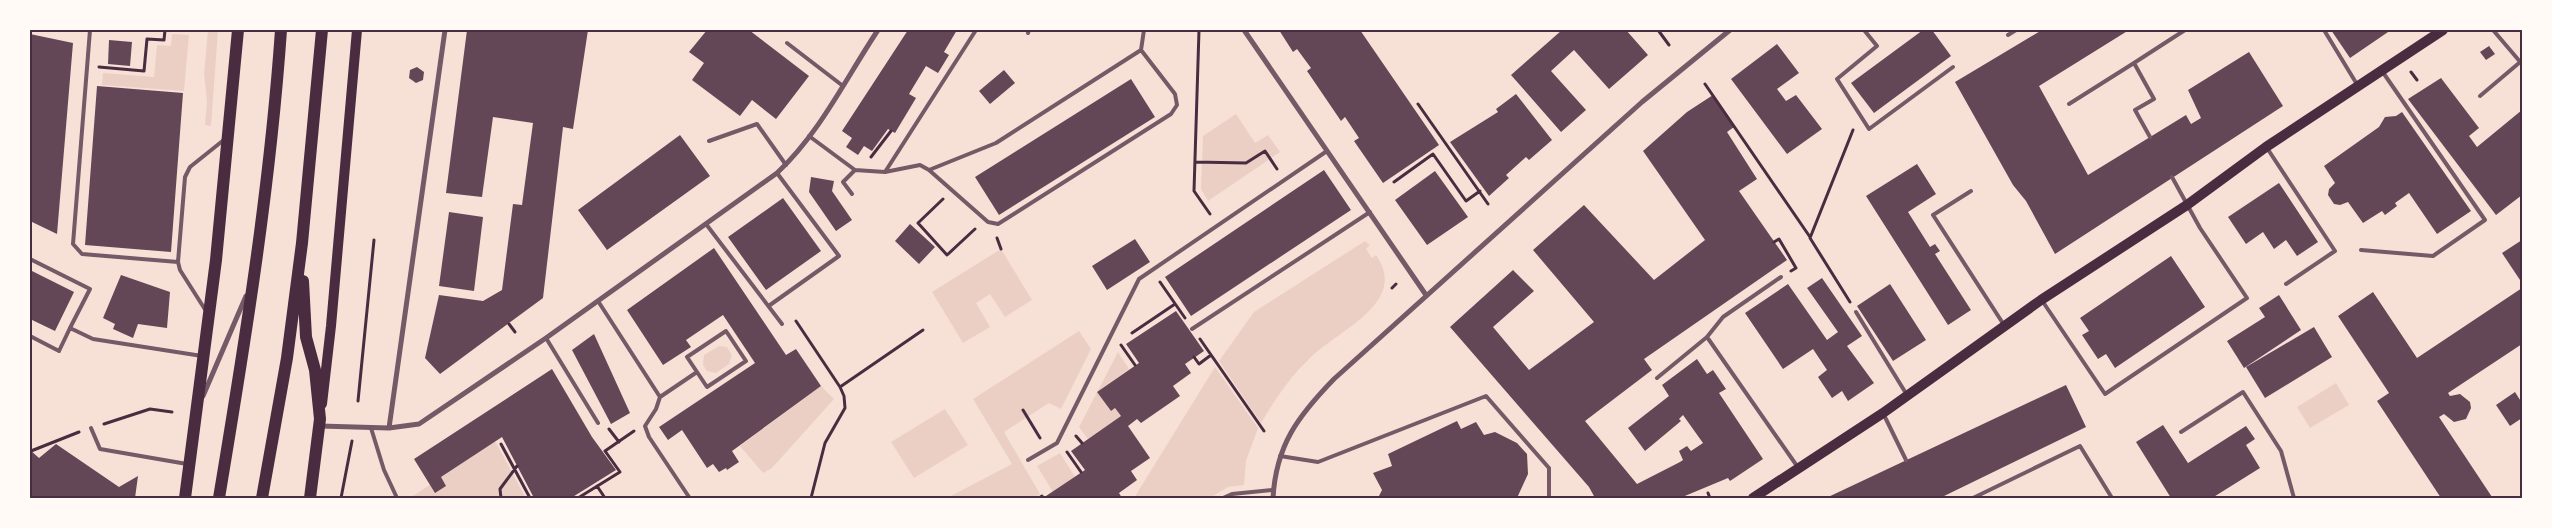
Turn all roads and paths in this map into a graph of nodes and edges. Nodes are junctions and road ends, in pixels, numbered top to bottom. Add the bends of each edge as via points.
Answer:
1 (90, 30) edge
2 (165, 30) edge
3 (238, 30) edge
4 (280, 30) edge
5 (322, 30) edge
6 (357, 30) edge
7 (445, 30) edge
8 (878, 30) edge
9 (976, 30) edge
10 (1144, 30) edge
11 (1199, 30) edge
12 (1244, 30) edge
13 (1658, 30) edge
14 (1730, 30) edge
15 (1864, 30) edge
16 (2016, 30) edge
17 (2185, 30) edge
18 (2324, 30) edge
19 (2443, 30) edge
20 (2493, 30) edge
21 (2008, 35) dead end
22 (787, 43) dead end
23 (1670, 45) dead end
24 (1141, 50) junction
25 (2134, 63) junction
26 (2521, 64) edge
27 (88, 67) junction
28 (1953, 67) dead end
29 (2382, 71) junction
30 (2411, 71) dead end
31 (2417, 80) dead end
32 (1705, 84) dead end
33 (843, 86) junction
34 (2358, 86) junction
35 (2480, 96) dead end
36 (1418, 104) dead end
37 (2069, 104) dead end
38 (1859, 113) junction
39 (891, 131) dead end
40 (228, 136) junction
41 (809, 136) junction
42 (2150, 137) dead end
43 (709, 141) dead end
44 (2266, 148) junction
45 (1327, 151) junction
46 (869, 158) dead end
47 (1195, 162) junction
48 (786, 165) junction
49 (855, 170) junction
50 (930, 170) junction
51 (885, 172) junction
52 (777, 173) junction
53 (2172, 177) dead end
54 (1284, 180) junction
55 (1394, 182) dead end
56 (952, 190) junction
57 (1971, 190) dead end
58 (1480, 191) junction
59 (852, 194) dead end
60 (1488, 204) dead end
61 (2187, 205) junction
62 (1370, 212) junction
63 (985, 219) junction
64 (706, 224) junction
65 (1217, 225) junction
66 (1810, 238) junction
67 (374, 240) dead end
68 (1774, 242) dead end
69 (302, 243) junction
70 (2361, 250) dead end
71 (30, 259) edge
72 (178, 262) junction
73 (1152, 270) junction
74 (256, 275) junction
75 (1780, 277) joint
76 (1396, 284) dead end
77 (2286, 284) dead end
78 (1392, 288) dead end
79 (1426, 295) junction
80 (2041, 300) junction
81 (598, 301) junction
82 (1175, 304) junction
83 (770, 305) junction
84 (1856, 312) joint
85 (209, 315) junction
86 (1184, 317) dead end
87 (509, 324) dead end
88 (782, 324) joint
89 (2004, 326) junction
90 (70, 328) junction
91 (1192, 329) dead end
92 (923, 330) dead end
93 (515, 332) dead end
94 (1132, 333) dead end
95 (30, 336) edge
96 (1707, 337) junction
97 (546, 338) junction
98 (1116, 338) dead end
99 (204, 356) junction
100 (1211, 356) dead end
101 (1194, 358) dead end
102 (1217, 364) dead end
103 (1135, 365) dead end
104 (697, 372) junction
105 (1656, 378) dead end
106 (840, 387) junction
107 (1908, 396) junction
108 (660, 397) junction
109 (358, 401) dead end
110 (198, 409) junction
111 (1022, 410) dead end
112 (172, 412) dead end
113 (1883, 414) junction
114 (107, 423) dead end
115 (320, 423) junction
116 (598, 423) dead end
117 (642, 425) dead end
118 (91, 428) joint
119 (371, 428) junction
120 (389, 428) junction
121 (1264, 431) dead end
122 (2181, 432) dead end
123 (352, 441) dead end
124 (501, 444) dead end
125 (1062, 445) dead end
126 (1046, 449) junction
127 (31, 451) edge
128 (1280, 456) junction
129 (1028, 460) dead end
130 (1906, 460) dead end
131 (190, 464) junction
132 (515, 467) junction
133 (1799, 469) junction
134 (1081, 472) dead end
135 (597, 486) junction
136 (1273, 490) junction
137 (1708, 493) dead end
138 (689, 497) edge
139 (185, 498) edge
140 (219, 498) edge
141 (262, 498) edge
142 (310, 498) edge
143 (341, 498) edge
144 (397, 498) edge
145 (501, 498) edge
146 (530, 498) edge
147 (578, 498) edge
148 (605, 498) edge
149 (811, 498) edge
150 (1223, 498) edge
151 (1273, 498) edge
152 (1549, 498) edge
153 (1710, 498) edge
154 (1753, 498) edge
155 (1973, 498) edge
156 (2112, 498) edge
157 (2294, 498) edge

1 - 27 lane
2 - 27 path via 164,40 147,39 144,71
3 - 40 main road
4 - 74 main road
5 - 69 main road
6 - 115 main road
7 - 120 street
8 - 33 street
9 - 51 lane
10 - 24 lane
11 - 47 path
12 - 45 street
13 - 23 path
14 - 79 street via 1642,102
15 - 38 lane via 1877,46 1837,79
16 - 21 lane
17 - 25 lane
18 - 34 lane
19 - 29 main road
20 - 26 lane
22 - 33 lane
24 - 50 lane via 996,143
24 - 63 lane via 1175,94 1175,110 1003,222 993,224
25 - 37 lane
25 - 42 lane via 2154,98 2135,110
26 - 35 lane
27 - 72 lane via 74,244 82,254
28 - 38 lane via 1869,128
29 - 34 main road
29 - 70 lane via 2485,220 2433,256
30 - 31 path
32 - 66 path
33 - 41 street
34 - 44 main road
36 - 58 path
38 - 66 path
39 - 46 path
40 - 72 lane via 190,167 185,177
40 - 85 main road
41 - 48 street
41 - 49 lane
43 - 48 lane via 757,124
44 - 61 main road
44 - 77 lane via 2335,251
45 - 54 lane
45 - 62 street
47 - 54 path via 1246,163 1265,151
47 - 65 path via 1194,191
48 - 52 street
49 - 51 lane
49 - 59 lane via 843,182
50 - 51 lane via 920,165
50 - 56 lane
52 - 64 street
52 - 83 lane via 839,256
53 - 61 lane
54 - 65 lane
55 - 58 path via 1433,154 1466,201
56 - 63 lane
56 - 63 path via 918,223 947,255
57 - 89 lane via 1934,215
58 - 60 path
61 - 80 main road
61 - 80 lane via 2247,298 2105,394
62 - 79 street
62 - 91 lane
64 - 81 street
64 - 83 lane
65 - 73 lane
66 - 84 path
67 - 109 path
68 - 75 path via 1779,240 1796,268
69 - 115 main road via 306,337 316,370
69 - 141 main road via 287,358
71 - 90 lane via 90,289
72 - 85 lane
73 - 82 path
73 - 126 lane via 1139,279 1057,443
74 - 110 street
74 - 140 main road
75 - 96 lane via 1723,317
76 - 78 path
79 - 128 street via 1304,410
80 - 89 main road
81 - 97 street
81 - 108 lane
82 - 86 path
82 - 94 path
83 - 88 lane
84 - 107 lane
85 - 99 main road
87 - 93 path
88 - 106 path via 792,316
89 - 107 main road
90 - 95 lane via 59,351
90 - 99 lane via 93,339
92 - 106 path
96 - 105 lane
96 - 133 lane
97 - 116 lane
97 - 120 street via 419,424
98 - 103 path
99 - 110 main road
100 - 101 path via 1199,364
102 - 121 path
104 - 104 lane via 707,388 746,361 726,331 687,358
104 - 108 lane
106 - 149 path via 845,408 826,443
107 - 113 main road
108 - 138 lane via 645,426
110 - 131 main road
111 - 126 path
112 - 114 path via 150,409
113 - 130 lane
113 - 133 main road
115 - 119 street
115 - 142 main road
117 - 135 path via 605,451 620,472
118 - 127 path
118 - 131 lane via 100,449
119 - 120 street
119 - 144 lane
122 - 157 lane via 2243,392 2280,451
123 - 143 path
124 - 132 path
125 - 134 path
126 - 129 lane
128 - 136 street
128 - 152 lane via 1318,462 1486,396 1549,468
131 - 139 main road
132 - 145 path via 500,489
132 - 146 path
133 - 154 main road
135 - 147 path
135 - 148 path
136 - 150 lane via 1232,494
136 - 151 street
137 - 153 path
155 - 156 lane via 2080,446

